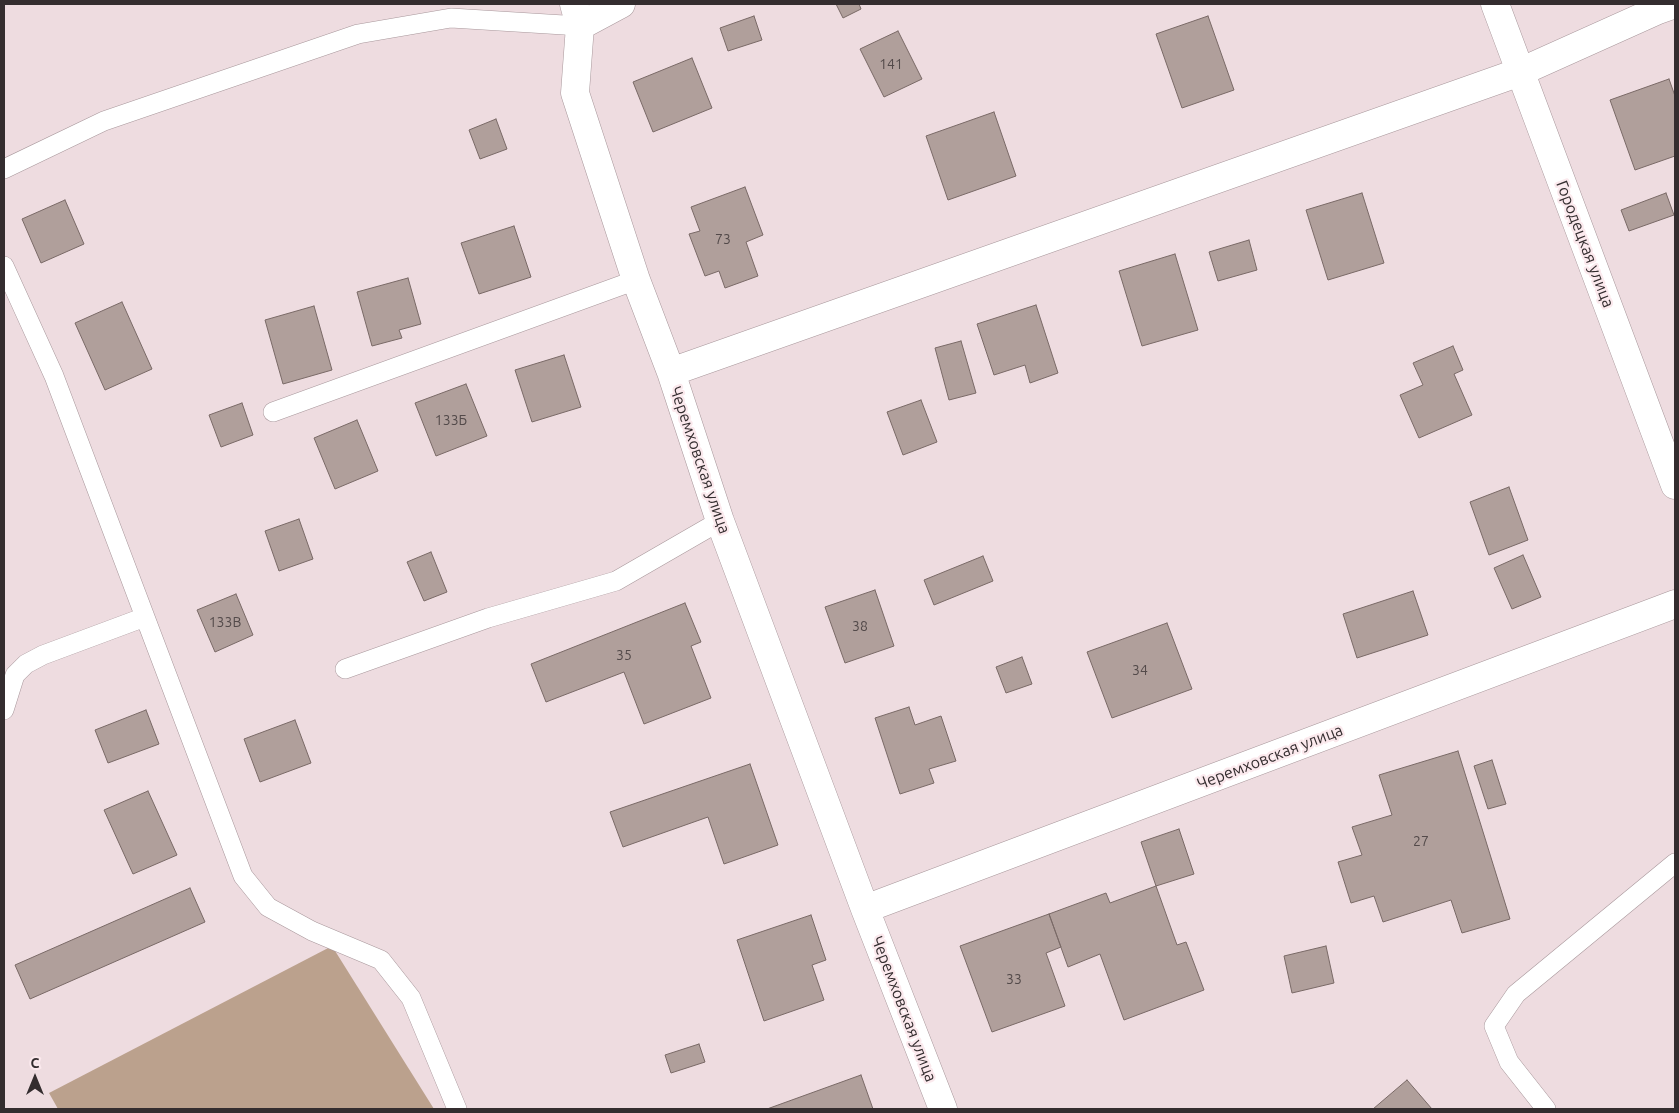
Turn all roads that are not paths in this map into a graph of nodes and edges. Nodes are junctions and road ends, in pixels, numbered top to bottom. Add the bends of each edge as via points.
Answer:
1 (621, 4) edge
2 (1495, 4) edge
3 (1675, 4) edge
4 (577, 15) edge
5 (1520, 72) junction
6 (4, 169) edge
7 (4, 266) edge
8 (636, 280) junction
9 (671, 372) junction
10 (273, 412) dead end
11 (1675, 485) edge
12 (720, 521) junction
13 (1675, 604) edge
14 (145, 617) junction
15 (345, 669) dead end
16 (4, 710) edge
17 (1675, 863) edge
18 (865, 909) junction
19 (457, 1109) edge
20 (943, 1109) edge
21 (1546, 1109) edge

1 - 4 street
2 - 5 street, Городецкая улица
3 - 5 street
4 - 6 lane via 451,18 358,34 104,121
4 - 8 street, Черемховская улица via 575,93
5 - 9 street
5 - 11 street, Городецкая улица
7 - 14 lane via 54,376
8 - 9 street, Черемховская улица
8 - 10 lane
9 - 12 street, Черемховская улица
12 - 15 lane via 616,581 488,618
12 - 18 street, Черемховская улица
13 - 18 street, Черемховская улица
14 - 16 lane via 26,664 15,675
14 - 19 lane via 244,876 268,907 312,931 381,960 411,998
17 - 21 lane via 1516,994 1494,1026 1509,1062
18 - 20 street, Черемховская улица

